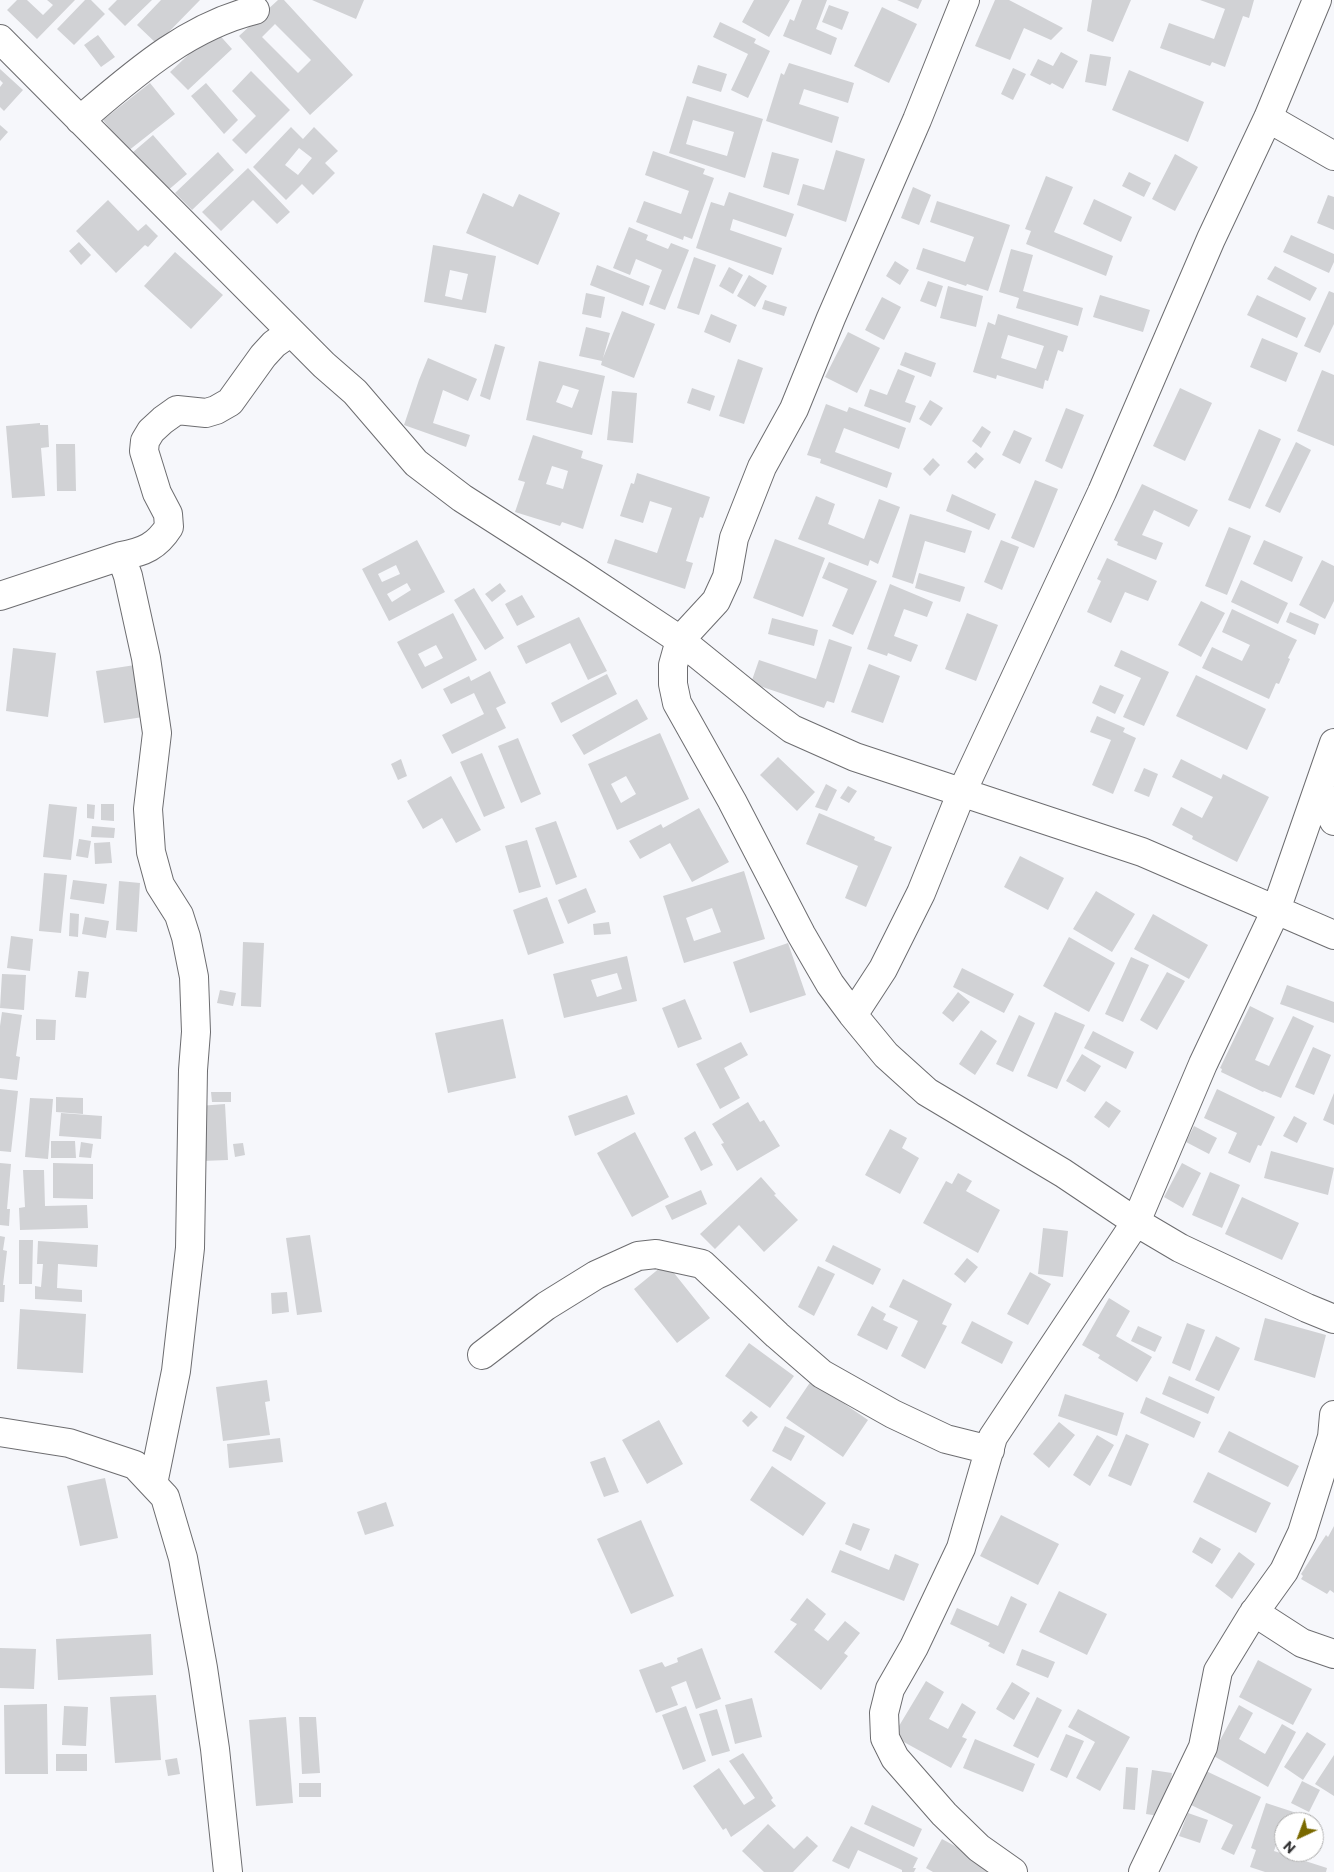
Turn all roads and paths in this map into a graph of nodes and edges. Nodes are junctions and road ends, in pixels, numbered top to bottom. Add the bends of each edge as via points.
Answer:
1 (965, 0) edge
2 (1317, 0) edge
3 (255, 10) dead end
4 (0, 39) edge
5 (1268, 118) junction
6 (80, 120) junction
7 (1334, 156) edge
8 (291, 332) junction
9 (121, 556) junction
10 (0, 596) edge
11 (680, 640) junction
12 (1334, 744) edge
13 (1319, 786) junction
14 (961, 794) junction
15 (1334, 822) edge
16 (1276, 910) junction
17 (1334, 935) edge
18 (853, 1015) junction
19 (1136, 1222) junction
20 (1334, 1319) edge
21 (482, 1355) dead end
22 (1334, 1415) edge
23 (0, 1432) edge
24 (990, 1450) junction
25 (153, 1484) junction
26 (1254, 1612) junction
27 (1334, 1654) edge
28 (228, 1872) edge
29 (1013, 1872) edge
30 (1143, 1872) edge

1 - 11 street via 794,409 762,467 734,538 727,577 716,601
2 - 5 street
3 - 6 street via 214,24 175,45
4 - 6 street
5 - 7 street
5 - 14 street via 1211,239 1102,492
6 - 8 street
8 - 9 street via 263,356 230,402 206,413 178,410 150,431 144,451 157,493 168,514 169,527 156,544 135,554
8 - 11 street via 355,392 416,463 462,498
9 - 10 street
9 - 25 street via 146,658 157,733 148,809 151,852 160,885 179,915 186,937 194,986 196,1032 190,1248 176,1371
11 - 14 street via 792,728 856,758
11 - 18 street via 673,665 677,703 801,934 830,984
12 - 13 street
13 - 15 street
13 - 16 street
14 - 16 street via 1142,852
14 - 18 street via 921,893 883,969
16 - 17 street
16 - 19 street via 1203,1064
18 - 19 street via 886,1055 927,1092 1063,1173
19 - 20 street via 1180,1248
19 - 24 street via 993,1437
21 - 24 street via 546,1306 596,1276 638,1256 656,1254 702,1264 822,1374 946,1439
22 - 26 street via 1332,1437 1302,1533 1284,1571
23 - 25 street via 69,1443 136,1465
24 - 29 street via 961,1548 914,1647 890,1689 884,1713 885,1738 894,1758 944,1814 979,1848
25 - 28 street via 165,1497 183,1558 215,1749
26 - 27 street via 1302,1643
26 - 30 street via 1218,1671 1202,1747

